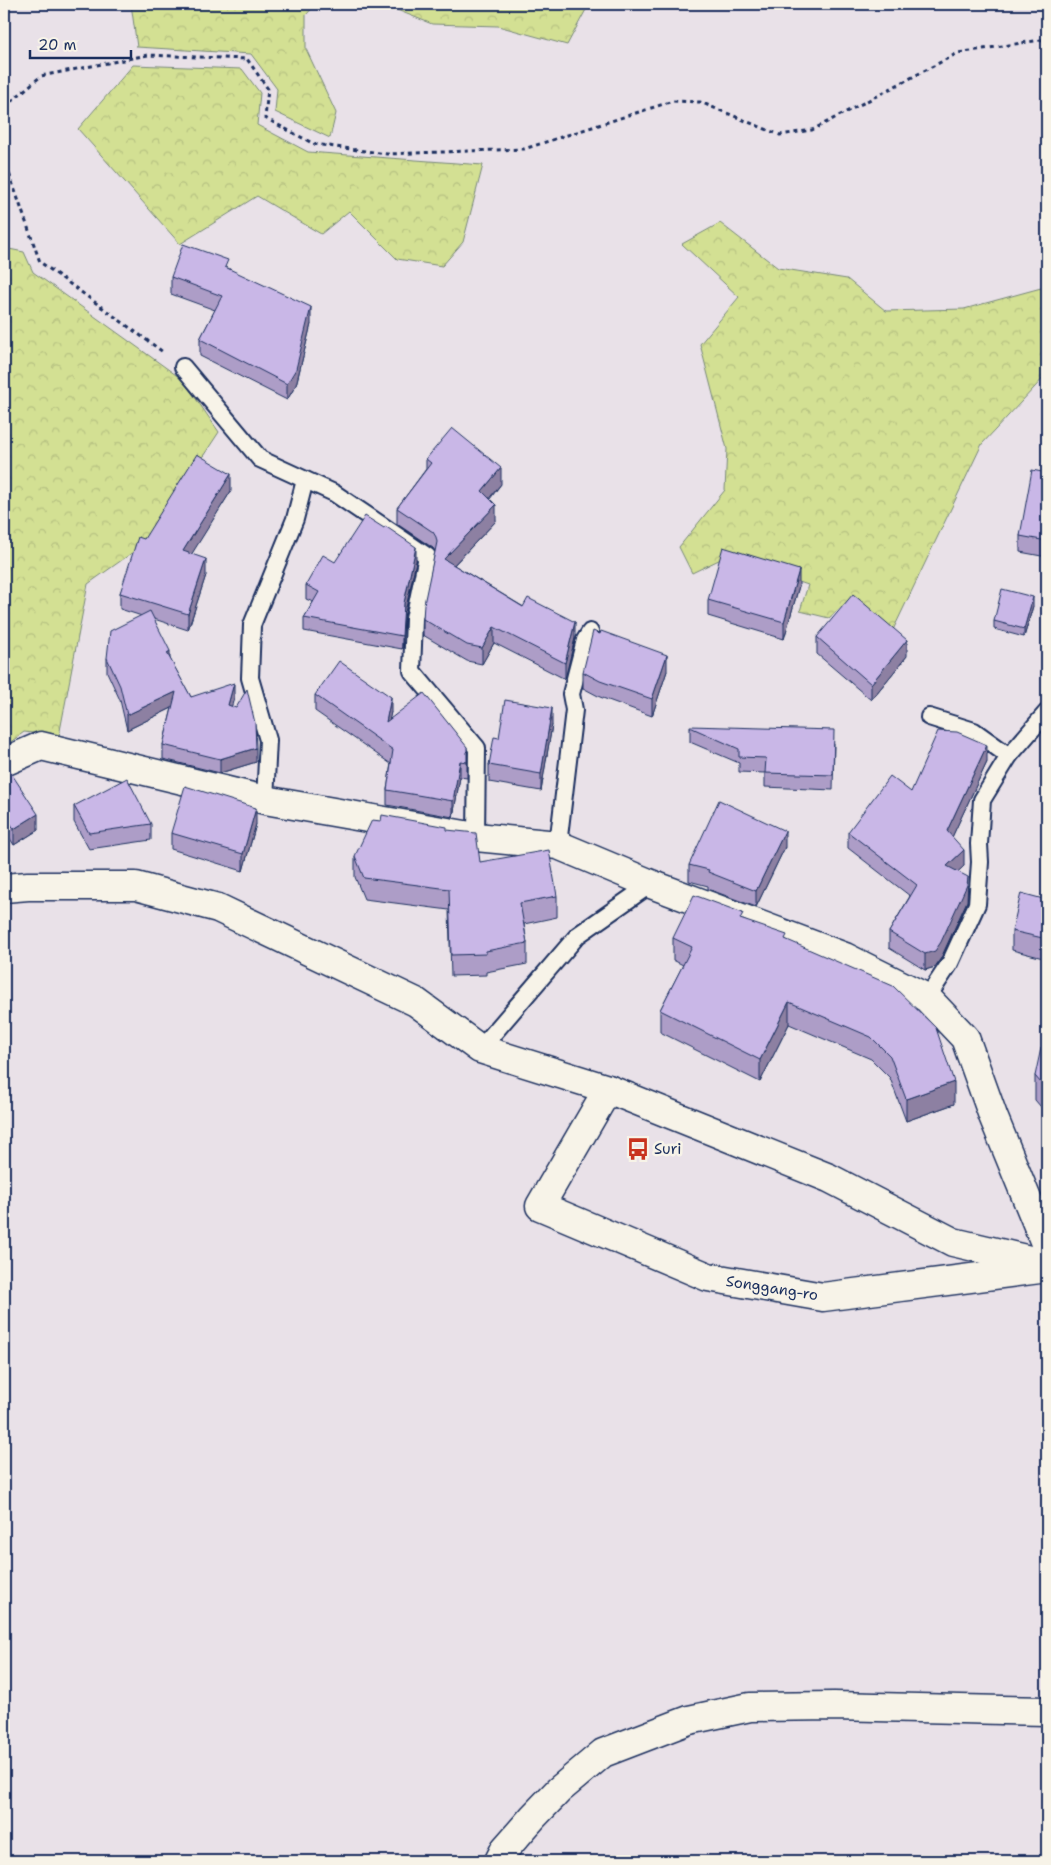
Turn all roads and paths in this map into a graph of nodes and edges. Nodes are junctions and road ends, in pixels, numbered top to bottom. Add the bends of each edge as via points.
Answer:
1 (1047, 39) edge
2 (4, 115) edge
3 (4, 159) edge
4 (183, 367) joint
5 (306, 480) junction
6 (590, 632) dead end
7 (1047, 712) edge
8 (929, 717) dead end
9 (1009, 756) junction
10 (4, 762) edge
11 (265, 800) junction
12 (476, 837) junction
13 (558, 845) junction
14 (650, 884) junction
15 (4, 888) edge
16 (927, 998) junction
17 (480, 1050) junction
18 (608, 1089) junction
19 (1047, 1248) edge
20 (1047, 1266) edge
21 (1047, 1711) edge
22 (499, 1861) edge

1 - 2 path via 958,53 812,130 780,135 700,102 673,101 524,149 387,154 314,144 265,118 268,89 247,59 148,55 41,76 7,105
3 - 4 path via 40,262
4 - 5 lane via 260,459
5 - 11 lane via 295,519 252,625 250,678 268,740
5 - 12 lane via 334,493 427,556 414,619 412,671 477,748
6 - 13 lane via 571,694 574,710
7 - 9 lane
8 - 9 lane via 974,731
9 - 16 lane via 982,800 977,904 950,963
10 - 11 street via 41,746
11 - 12 street
12 - 13 street
13 - 14 street
14 - 16 street via 845,957
14 - 17 lane via 578,935
15 - 17 street via 136,886 218,908 416,1002
16 - 19 street via 965,1038
17 - 18 street
18 - 20 street via 829,1178 954,1242
18 - 20 street, Songgang-ro via 540,1206 708,1277 823,1297
21 - 22 street via 750,1707 689,1720 603,1753 532,1817

